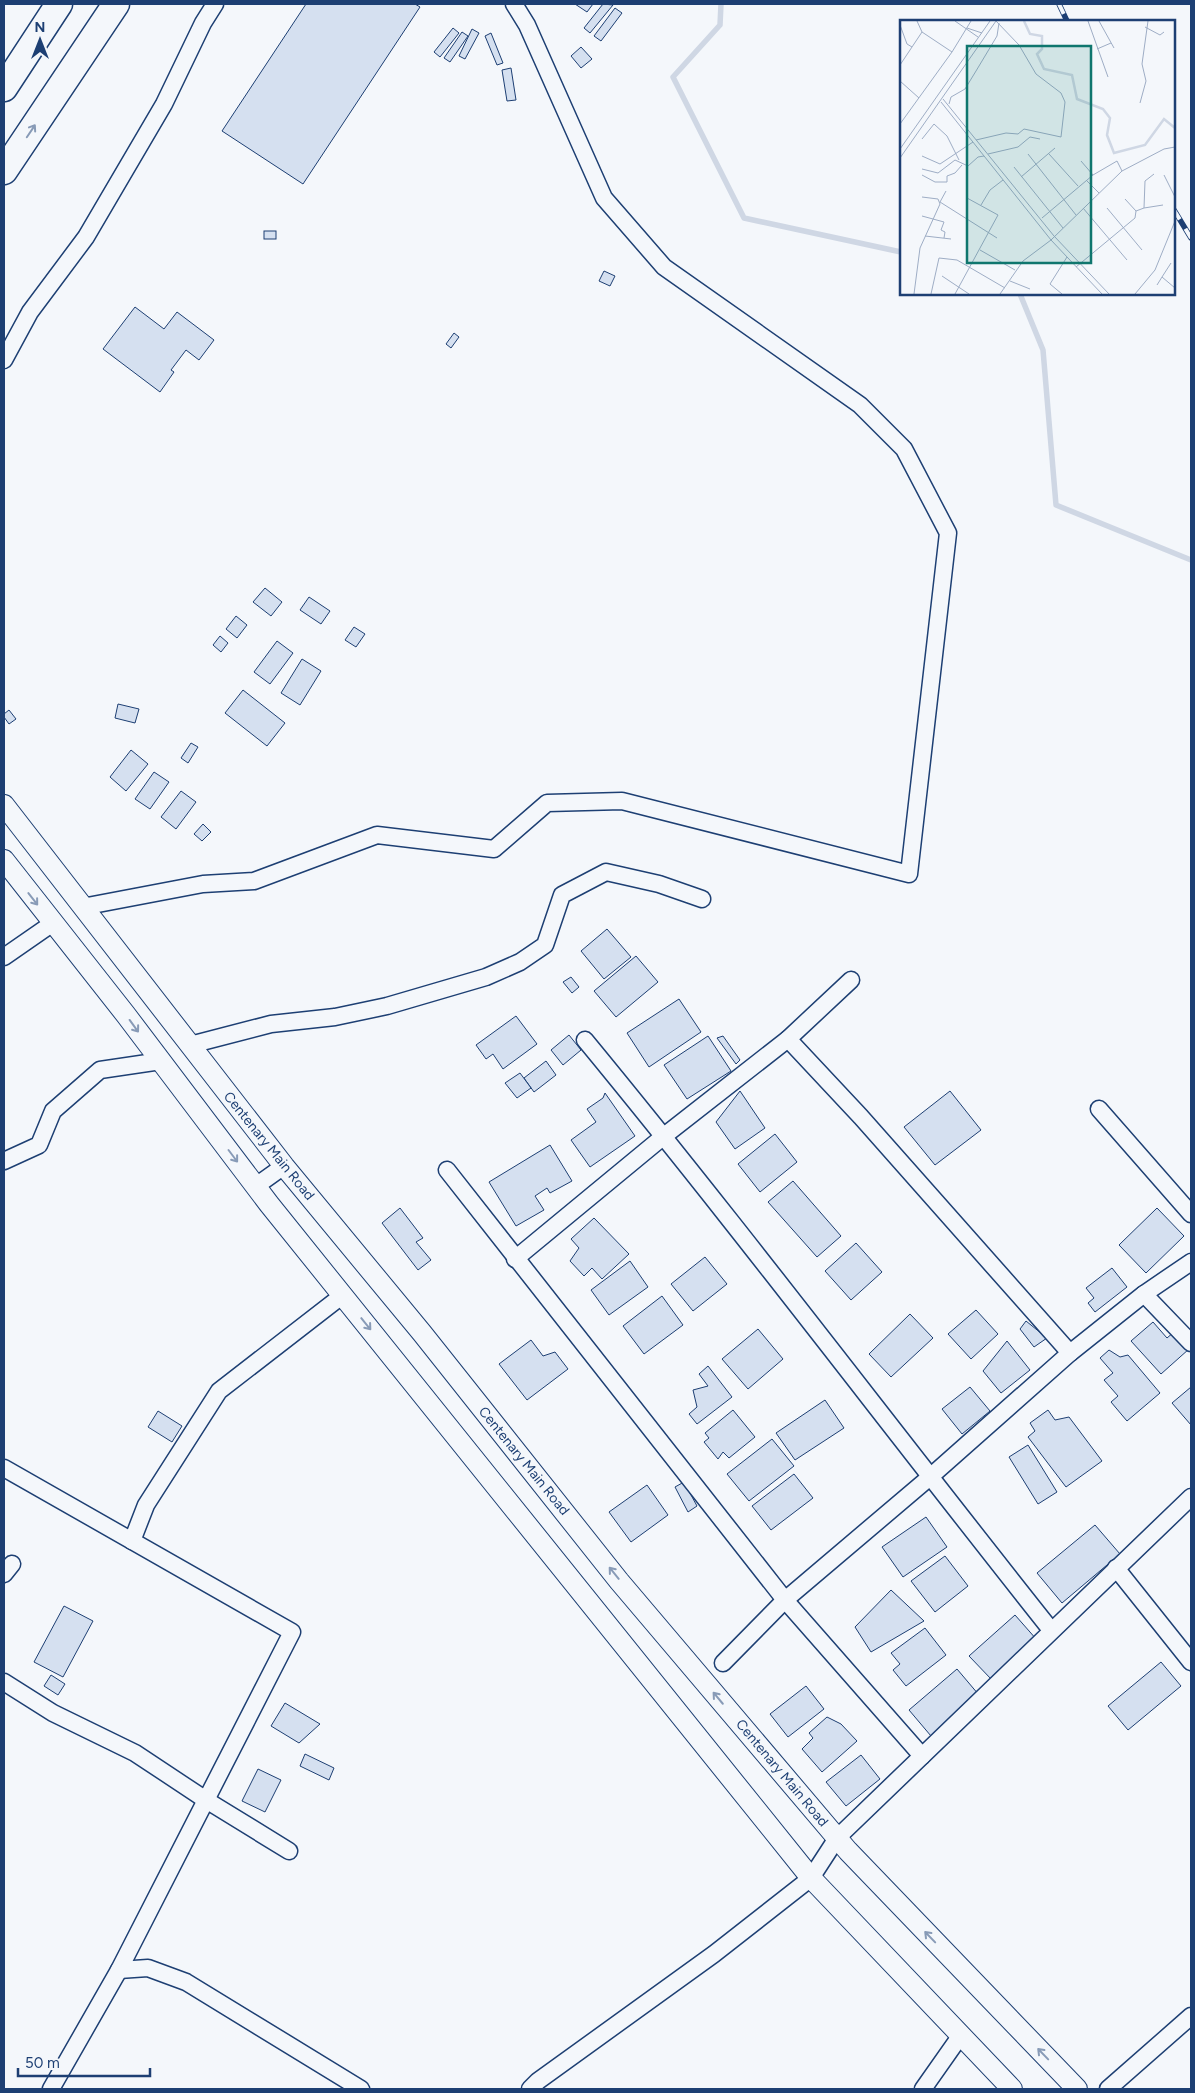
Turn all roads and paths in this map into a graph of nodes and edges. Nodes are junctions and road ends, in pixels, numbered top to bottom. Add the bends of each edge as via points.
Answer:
1 (59, 4) edge
2 (116, 4) edge
3 (215, 4) edge
4 (514, 4) edge
5 (4, 88) edge
6 (4, 171) edge
7 (4, 360) edge
8 (4, 805) edge
9 (4, 860) edge
10 (702, 899) dead end
11 (82, 907) junction
12 (53, 923) junction
13 (4, 957) edge
14 (852, 980) dead end
15 (788, 1039) junction
16 (585, 1040) dead end
17 (190, 1045) junction
18 (161, 1061) junction
19 (1099, 1109) dead end
20 (664, 1136) junction
21 (4, 1161) edge
22 (284, 1166) junction
23 (447, 1170) dead end
24 (256, 1186) junction
25 (1191, 1214) edge
26 (515, 1259) junction
27 (1191, 1262) edge
28 (1144, 1294) junction
29 (343, 1295) junction
30 (1191, 1343) edge
31 (1070, 1353) junction
32 (4, 1468) edge
33 (930, 1477) junction
34 (1191, 1497) edge
35 (132, 1541) junction
36 (1116, 1568) junction
37 (785, 1600) junction
38 (1051, 1630) junction
39 (1191, 1662) edge
40 (723, 1663) dead end
41 (4, 1682) edge
42 (922, 1756) junction
43 (206, 1800) junction
44 (837, 1838) junction
45 (290, 1851) dead end
46 (811, 1878) junction
47 (119, 1970) junction
48 (1191, 2016) edge
49 (961, 2035) junction
50 (51, 2089) edge
51 (361, 2089) edge
52 (530, 2089) edge
53 (923, 2089) edge
54 (1012, 2089) edge
55 (1077, 2089) edge
56 (1108, 2089) edge

1 - 5 highway
6 -> 2 highway
3 - 7 street via 203,22 164,104 86,237 30,312
4 - 11 street via 527,25 604,198 664,267 860,405 904,449 948,533 909,874 622,801 547,803 494,849 377,835 254,881 203,884
8 - 11 street, Centenary Main Road
9 -> 12 street
10 - 17 street via 659,884 606,872 562,895 545,945 520,962 486,977 335,1018 271,1024
11 - 17 street, Centenary Main Road
12 - 13 street
12 -> 18 street
14 - 15 street
15 - 20 street
15 - 31 street
16 - 20 street
17 - 22 street, Centenary Main Road
18 - 21 street via 100,1070 53,1111 39,1145
18 -> 24 street
19 - 25 street
20 - 26 street
20 - 33 street
22 - 24 street
44 -> 22 street, Centenary Main Road via 620,1581
23 - 26 street
24 - 29 street
26 - 37 street
27 - 28 street
28 - 30 street
28 - 31 street
29 - 35 street via 219,1391 146,1505
29 -> 46 street
31 - 33 street
32 - 35 street
33 - 37 street
33 - 38 street
34 - 36 street
35 - 43 street via 292,1632
36 - 38 street
36 - 39 street
37 - 40 street
37 - 42 street
38 - 42 street
41 - 43 street via 53,1713 136,1753
42 - 44 street
43 - 45 street
43 - 47 street
44 - 46 street
55 -> 44 street, Centenary Main Road
46 - 49 street
46 - 52 street via 714,1954
47 - 50 street
47 - 51 street via 148,1968 186,1982
48 - 56 street
49 - 53 street
49 - 54 street

